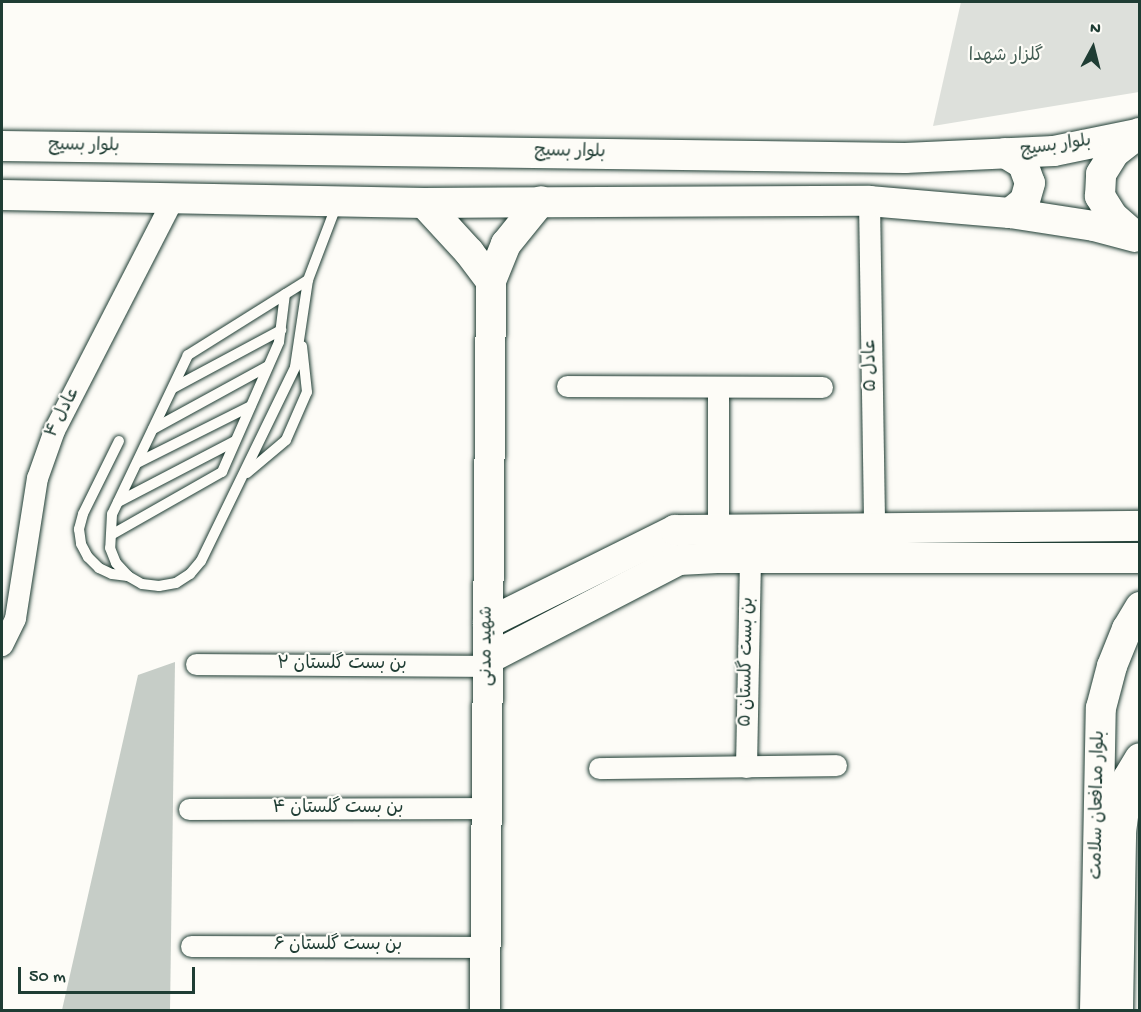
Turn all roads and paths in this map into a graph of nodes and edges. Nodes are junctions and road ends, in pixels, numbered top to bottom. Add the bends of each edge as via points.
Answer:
1 (1138, 133) edge
2 (2, 146) edge
3 (1005, 153) junction
4 (2, 195) edge
5 (174, 197) junction
6 (338, 201) junction
7 (541, 201) junction
8 (869, 201) junction
9 (424, 203) junction
10 (1010, 213) junction
11 (1137, 238) edge
12 (308, 280) junction
13 (491, 281) junction
14 (285, 294) junction
15 (281, 330) junction
16 (300, 333) junction
17 (268, 366) junction
18 (567, 386) dead end
19 (718, 387) junction
20 (822, 387) dead end
21 (172, 388) junction
22 (251, 406) junction
23 (152, 429) junction
24 (119, 441) dead end
25 (236, 441) junction
26 (137, 463) junction
27 (242, 477) junction
28 (118, 502) junction
29 (1140, 526) edge
30 (874, 528) junction
31 (718, 530) junction
32 (111, 535) junction
33 (750, 558) junction
34 (1140, 558) edge
35 (128, 576) junction
36 (488, 623) junction
37 (1135, 623) edge
38 (2, 645) edge
39 (488, 663) junction
40 (196, 664) dead end
41 (836, 765) dead end
42 (746, 767) junction
43 (599, 768) dead end
44 (1136, 771) edge
45 (487, 808) junction
46 (189, 809) dead end
47 (191, 946) dead end
48 (486, 947) junction
49 (485, 1011) edge
50 (1095, 1011) edge
51 (1118, 1011) edge

1 - 3 street, بلوار بسیج via 1054,151
1 - 11 street via 1114,153 1101,174 1100,196 1113,218
2 - 3 street, بلوار بسیج via 905,158
3 - 10 street via 1023,164 1030,183 1025,201
4 - 5 street
5 - 6 street
5 - 38 street, عادل ۴ via 54,430 37,477 15,618
6 - 9 street
6 - 12 lane
7 - 8 street
7 - 9 street
7 - 13 street, شهید مدنی via 506,244
8 - 10 street
8 - 30 street, عادل ۵
9 - 13 street
10 - 11 street via 1094,226
12 - 14 lane
12 - 16 lane
13 - 36 street, شهید مدنی
14 - 15 lane
14 - 21 lane via 188,355
15 - 17 lane
15 - 21 lane
16 - 27 lane via 295,367
16 - 27 lane via 308,392 286,440
17 - 22 lane
17 - 23 lane
18 - 19 street
19 - 20 street
19 - 31 street
21 - 23 lane
22 - 25 lane
22 - 26 lane
23 - 26 lane
24 - 35 lane via 83,514 80,529 81,544 88,558 105,571
25 - 28 lane
25 - 32 lane via 222,472
26 - 28 lane
27 - 35 lane via 201,561 190,574 176,583 159,586 142,584
28 - 32 lane via 112,514
29 - 30 street
30 - 31 street
31 - 36 street via 675,530
32 - 35 lane via 110,548 116,563
33 - 34 street
33 - 39 street via 679,560
33 - 42 street, بن بست گلستان ۵
36 - 39 street, شهید مدنی
37 - 50 street, بلوار مدافعان سلامت via 1112,666 1101,708
39 - 40 street, بن بست گلستان ۲
39 - 45 street, شهید مدنی
41 - 42 street
42 - 43 street
44 - 51 street, بلوار مدافعان سلامت via 1121,832
45 - 46 street, بن بست گلستان ۴
45 - 48 street, شهید مدنی
47 - 48 street, بن بست گلستان ۶
48 - 49 street, شهید مدنی

